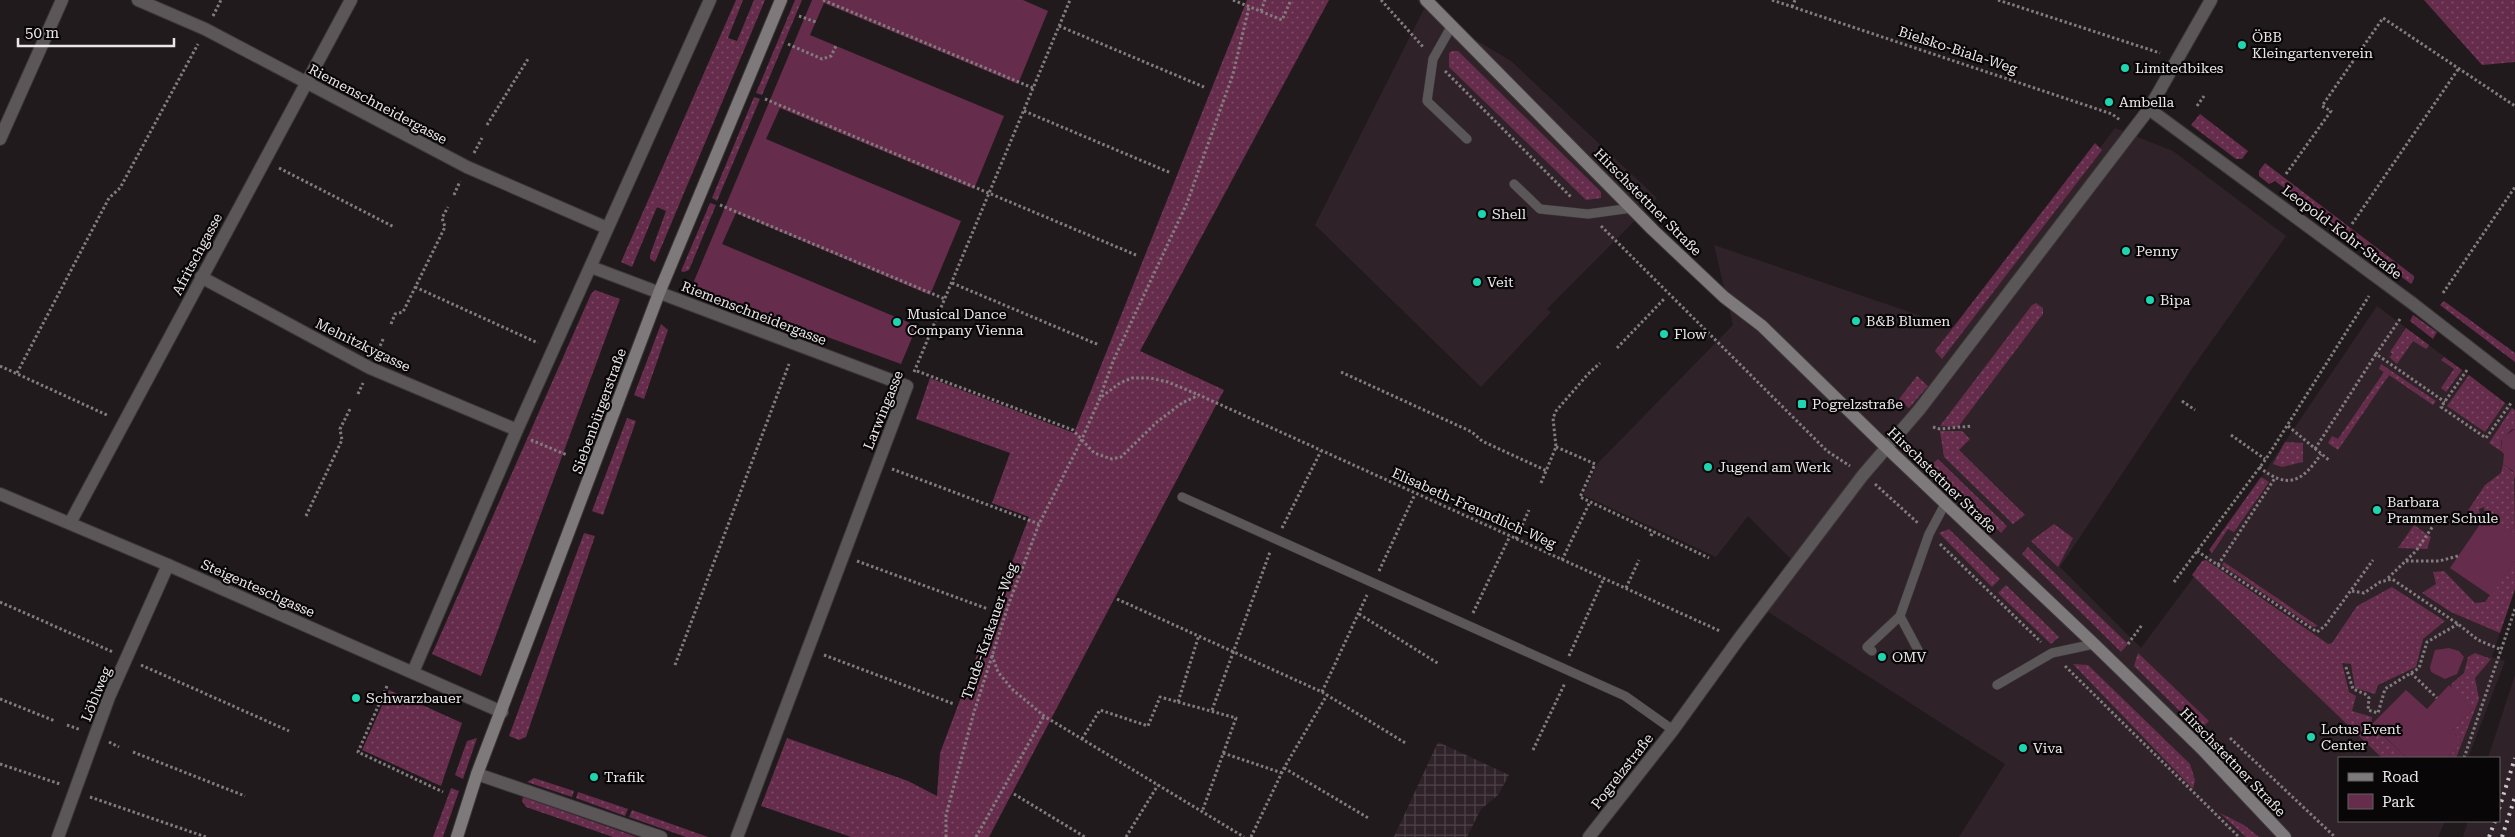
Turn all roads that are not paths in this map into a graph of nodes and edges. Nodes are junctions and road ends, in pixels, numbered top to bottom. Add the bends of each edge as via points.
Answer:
1 (62, 0) edge
2 (138, 0) edge
3 (351, 0) edge
4 (710, 0) edge
5 (781, 0) edge
6 (1426, 0) edge
7 (2211, 0) edge
8 (1451, 27) junction
9 (306, 82) junction
10 (2149, 109) junction
11 (0, 139) edge
12 (1467, 139) dead end
13 (1514, 184) dead end
14 (1632, 208) junction
15 (607, 228) junction
16 (591, 267) junction
17 (201, 277) junction
18 (659, 293) junction
19 (2515, 382) edge
20 (907, 386) joint
21 (515, 434) junction
22 (1888, 449) junction
23 (0, 494) edge
24 (1182, 497) dead end
25 (1945, 504) junction
26 (70, 523) junction
27 (168, 565) junction
28 (1900, 616) junction
29 (2094, 644) junction
30 (1918, 650) dead end
31 (1872, 651) dead end
32 (412, 672) junction
33 (1997, 685) dead end
34 (502, 712) junction
35 (1673, 730) junction
36 (477, 774) junction
37 (58, 837) edge
38 (457, 837) edge
39 (661, 837) edge
40 (737, 837) edge
41 (1589, 837) edge
42 (2285, 837) edge

1 - 11 street
2 - 9 street, Riemenschneidergasse via 205,29
3 - 9 street, Afritschgasse
4 - 15 street
5 - 18 main road, Siebenbürgerstraße
6 - 8 main road, Hirschstettner Straße
7 - 10 street, Pogrelzstraße
8 - 12 lane via 1433,59 1427,101
8 - 14 main road, Hirschstettner Straße
9 - 15 street, Riemenschneidergasse via 467,167
9 - 17 street, Afritschgasse
10 - 19 street, Leopold-Kohr-Straße
10 - 22 street, Pogrelzstraße
13 - 14 lane via 1540,209 1588,214
14 - 22 main road, Hirschstettner Straße via 1724,297 1762,326
15 - 16 street
16 - 18 street, Riemenschneidergasse
16 - 21 street
17 - 21 street, Melnitzkygasse via 370,368
17 - 26 street, Afritschgasse
18 - 20 street, Riemenschneidergasse
18 - 34 main road, Siebenbürgerstraße
20 - 40 street, Larwingasse
21 - 32 street
22 - 25 main road, Hirschstettner Straße
22 - 35 street, Pogrelzstraße via 1863,475
23 - 26 street, Steigenteschgasse
24 - 35 lane via 1626,696
25 - 28 lane via 1930,534
25 - 29 main road, Hirschstettner Straße
26 - 27 street, Steigenteschgasse
27 - 32 street, Steigenteschgasse
27 - 37 street, Löblweg via 110,697
28 - 30 lane
28 - 31 lane via 1867,646
29 - 33 lane via 2052,653
29 - 42 main road, Hirschstettner Straße via 2202,749
32 - 34 street, Steigenteschgasse
34 - 36 main road, Siebenbürgerstraße
35 - 41 street, Pogrelzstraße
36 - 38 main road, Siebenbürgerstraße
36 - 39 street

